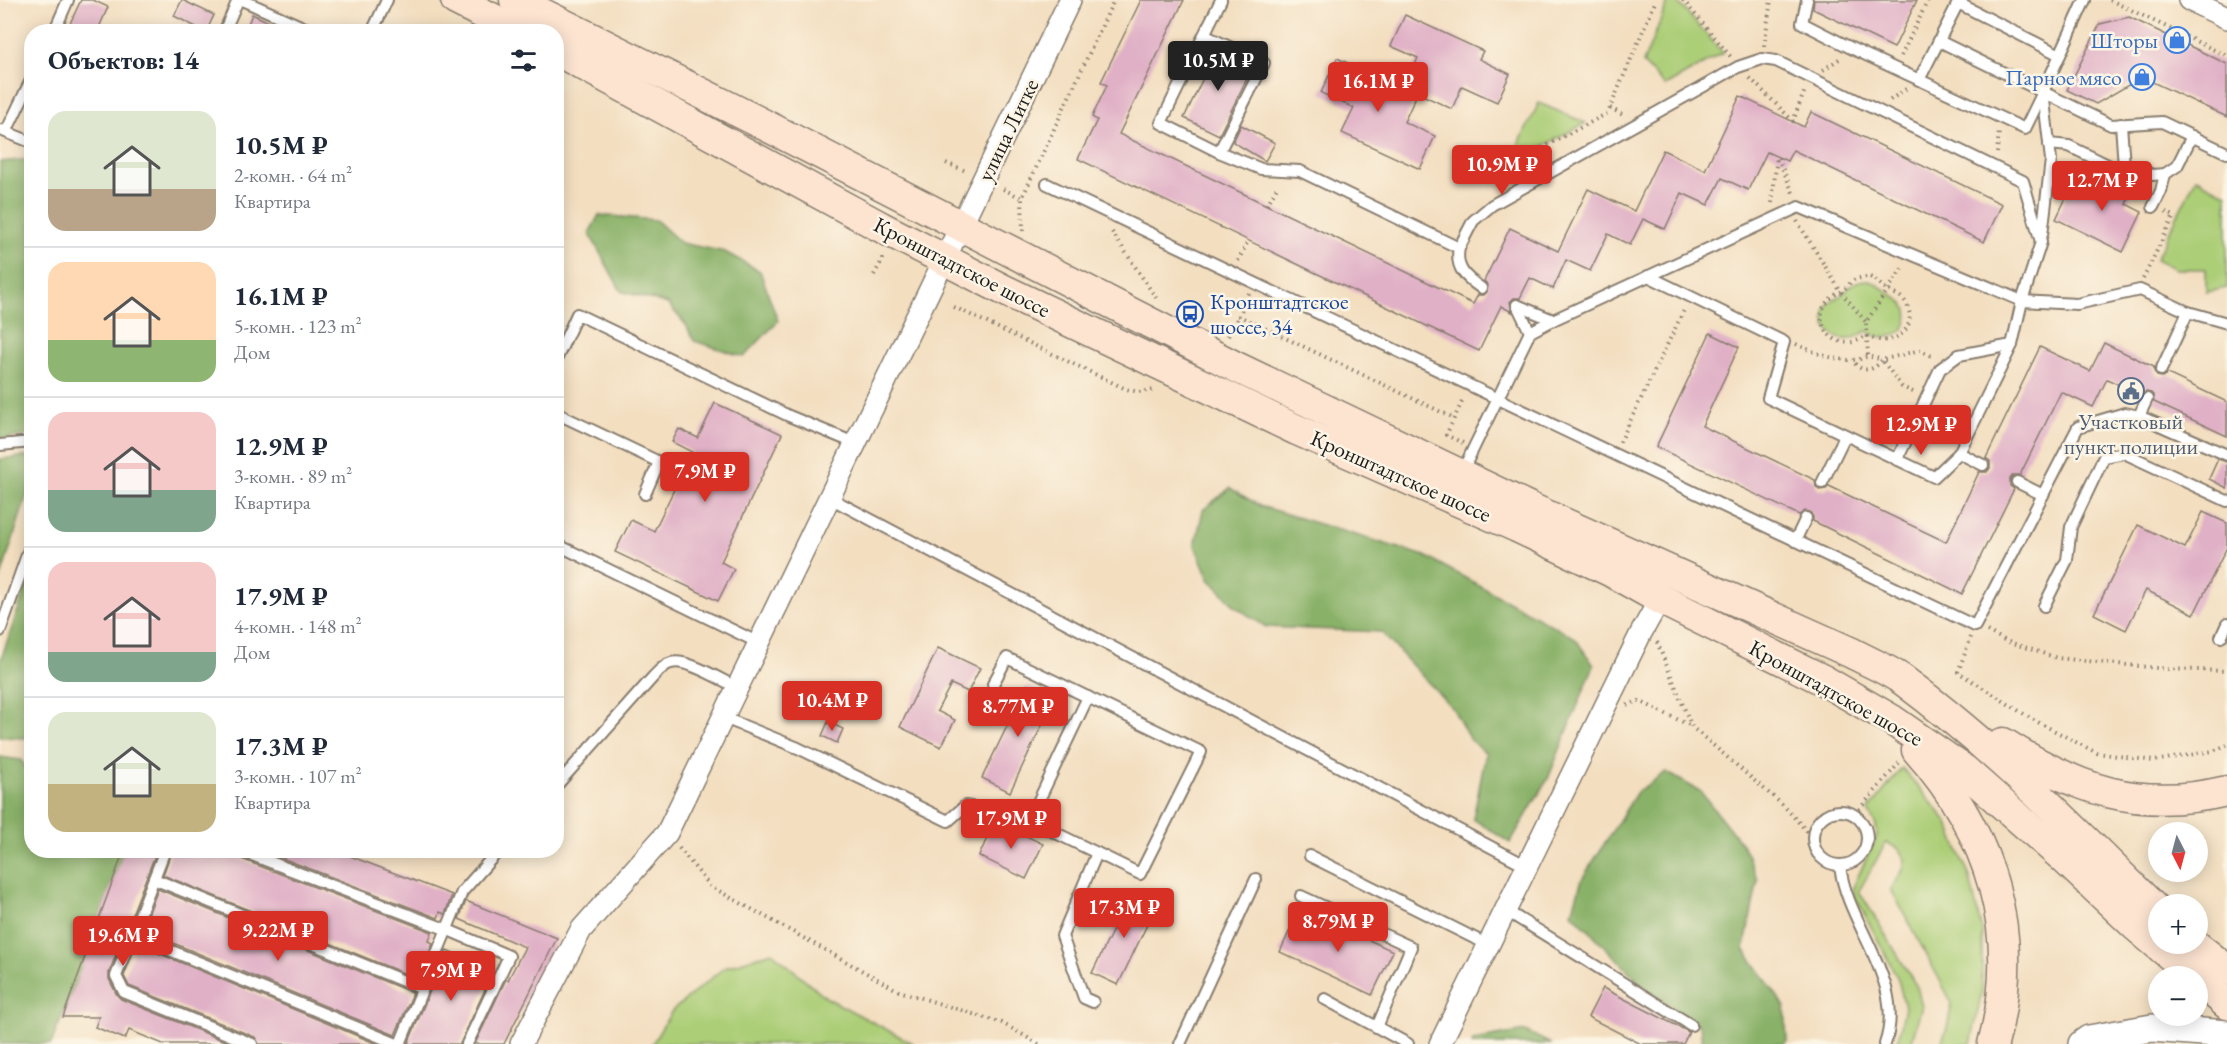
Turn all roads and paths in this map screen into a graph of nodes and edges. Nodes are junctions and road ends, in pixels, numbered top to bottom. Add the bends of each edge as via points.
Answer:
1 (69, 0) edge
2 (240, 0) edge
3 (387, 0) edge
4 (456, 0) edge
5 (515, 0) edge
6 (1070, 0) edge
7 (1114, 0) edge
8 (1221, 0) edge
9 (1656, 0) edge
10 (1683, 0) edge
11 (1771, 0) edge
12 (1807, 0) edge
13 (1928, 0) edge
14 (2085, 0) edge
15 (2110, 0) edge
16 (2189, 0) edge
17 (2227, 18) edge
18 (58, 24) edge
19 (228, 24) edge
20 (296, 24) edge
21 (376, 24) edge
22 (503, 24) edge
23 (562, 24) edge
24 (564, 25) edge
25 (1204, 35) junction
26 (1939, 41) junction
27 (564, 54) edge
28 (2060, 55) junction
29 (2227, 56) edge
30 (1900, 57) dead end
31 (1761, 59) junction
32 (1738, 67) junction
33 (1919, 80) junction
34 (2043, 92) junction
35 (24, 93) edge
36 (1876, 111) junction
37 (2000, 118) junction
38 (1793, 122) dead end
39 (2121, 124) junction
40 (3, 131) edge
41 (2192, 136) junction
42 (24, 139) edge
43 (2049, 144) junction
44 (1219, 152) junction
45 (2227, 153) edge
46 (946, 163) dead end
47 (2124, 166) junction
48 (1995, 168) junction
49 (1285, 170) junction
50 (966, 171) dead end
51 (2165, 174) junction
52 (1047, 184) dead end
53 (1522, 188) junction
54 (1003, 189) dead end
55 (1267, 205) dead end
56 (2153, 207) joint
57 (1795, 209) junction
58 (1108, 213) junction
59 (1771, 220) junction
60 (962, 226) junction
61 (1248, 241) dead end
62 (2041, 242) junction
63 (1459, 248) junction
64 (885, 254) dead end
65 (1912, 255) junction
66 (945, 260) junction
67 (1232, 272) junction
68 (874, 275) dead end
69 (1648, 276) junction
70 (1254, 283) junction
71 (1481, 288) dead end
72 (1888, 290) junction
73 (2140, 290) junction
74 (1841, 292) junction
75 (1691, 297) junction
76 (2022, 301) junction
77 (1159, 302) dead end
78 (954, 307) dead end
79 (2188, 312) junction
80 (1553, 320) junction
81 (1866, 321) junction
82 (2227, 323) edge
83 (1530, 332) junction
84 (1866, 335) junction
85 (1784, 342) junction
86 (564, 343) edge
87 (2012, 345) junction
88 (1920, 350) dead end
89 (1868, 355) junction
90 (1852, 360) junction
91 (1882, 360) junction
92 (2161, 370) dead end
93 (1470, 386) junction
94 (1902, 387) dead end
95 (1157, 390) dead end
96 (1496, 398) junction
97 (2147, 399) dead end
98 (2139, 416) junction
99 (564, 417) edge
100 (1454, 418) junction
101 (1845, 435) junction
102 (24, 442) edge
103 (857, 444) junction
104 (0, 445) edge
105 (1473, 447) junction
106 (1959, 453) junction
107 (1615, 454) junction
108 (2227, 455) edge
109 (1897, 460) junction
110 (1983, 465) dead end
111 (1461, 475) junction
112 (2017, 482) dead end
113 (1822, 483) dead end
114 (645, 494) dead end
115 (2043, 495) junction
116 (830, 498) junction
117 (2227, 501) edge
118 (1806, 518) dead end
119 (1796, 540) junction
120 (564, 548) edge
121 (24, 564) edge
122 (1660, 599) junction
123 (2044, 606) dead end
124 (2227, 624) edge
125 (1975, 626) junction
126 (0, 631) edge
127 (1655, 637) dead end
128 (2221, 637) dead end
129 (759, 643) junction
130 (2227, 671) edge
131 (1903, 680) junction
132 (993, 684) dead end
133 (736, 687) junction
134 (1088, 697) junction
135 (723, 717) junction
136 (1892, 720) junction
137 (2227, 745) edge
138 (1903, 760) dead end
139 (564, 777) edge
140 (2227, 791) edge
141 (1855, 814) junction
142 (1029, 821) junction
143 (667, 833) junction
144 (1812, 837) junction
145 (1097, 853) junction
146 (1310, 856) dead end
147 (162, 858) edge
148 (260, 858) edge
149 (492, 858) edge
150 (1527, 866) junction
151 (1840, 866) junction
152 (154, 879) junction
153 (1256, 879) dead end
154 (1301, 896) dead end
155 (2148, 902) edge
156 (1505, 910) junction
157 (448, 930) junction
158 (133, 935) junction
159 (1488, 945) junction
160 (2207, 954) edge
161 (2182, 966) edge
162 (2227, 970) edge
163 (2208, 988) edge
164 (423, 989) junction
165 (1324, 999) dead end
166 (1093, 1002) dead end
167 (2227, 1004) edge
168 (1691, 1025) dead end
169 (1377, 1027) junction
170 (2227, 1034) edge
171 (252, 1044) edge
172 (398, 1044) edge
173 (467, 1044) edge
174 (521, 1044) edge
175 (1039, 1044) edge
176 (1180, 1044) edge
177 (1408, 1044) edge
178 (1440, 1044) edge
179 (1886, 1044) edge
180 (1993, 1044) edge
181 (2082, 1044) edge

1 - 18 lane
2 - 19 lane
2 - 20 lane
3 - 21 lane
4 - 22 main road
5 - 23 main road, Кронштадтское шоссе
6 - 60 street, улица Литке
7 - 54 path via 1022,198
8 - 25 lane
9 - 53 path via 1608,113 1510,165
10 - 32 path
11 - 31 path
12 - 33 lane via 1802,22
13 - 30 path
14 - 28 lane
15 - 29 path
16 - 17 street
24 - 60 main road, Кронштадтское шоссе
25 - 44 lane via 1161,123
25 - 44 lane via 1264,63
26 - 28 lane via 1958,3
26 - 33 lane
26 - 34 lane
27 - 66 main road, Кронштадтское шоссе
28 - 34 lane
31 - 32 lane
31 - 36 lane via 1776,61
32 - 38 path
32 - 53 lane
33 - 36 path
33 - 37 lane
34 - 37 lane via 2025,129
34 - 39 lane via 2111,125
34 - 43 lane
35 - 40 lane
36 - 48 lane
37 - 48 path
39 - 41 lane via 2162,122
39 - 47 lane
40 - 42 lane
41 - 45 lane
41 - 51 lane via 2178,166
43 - 47 lane via 2069,146 2112,167
43 - 62 lane via 2051,160
44 - 49 lane via 1261,169
46 - 50 path
47 - 51 lane via 2152,175
48 - 62 lane via 2023,181
49 - 55 path
49 - 63 lane via 1300,171
51 - 56 lane
52 - 58 lane
53 - 63 lane via 1473,221
56 - 73 path via 2174,216
57 - 59 lane
57 - 59 path via 1777,156
57 - 65 lane
57 - 74 path
58 - 67 lane
58 - 77 path via 1104,221
59 - 69 lane
60 - 66 street, улица Литке
60 - 111 main road, Кронштадтское шоссе via 1189,344
61 - 67 path
62 - 76 lane
63 - 71 lane via 1457,259 1462,273
64 - 68 path
65 - 72 path
65 - 76 lane
66 - 103 street, улица Литке
66 - 122 main road, Кронштадтское шоссе via 1298,430 1610,571
67 - 70 lane
69 - 75 lane
69 - 80 lane
70 - 93 lane
70 - 100 path via 1239,316
72 - 74 path via 1870,277 1858,278
72 - 81 path
72 - 84 path via 1907,304 1907,328 1899,338 1887,342
73 - 76 lane via 2077,304
73 - 79 lane
74 - 81 path
74 - 84 path via 1823,308 1826,332 1847,344
75 - 85 lane
75 - 107 path
76 - 87 lane
78 - 95 path via 1126,389
79 - 82 lane
79 - 92 lane
80 - 83 lane
80 - 83 lane via 1517,304
81 - 84 path
83 - 96 lane
84 - 89 path
85 - 90 path via 1826,357
85 - 101 lane via 1768,398
86 - 103 lane via 577,315 789,416
87 - 106 lane
87 - 109 lane via 1959,355 1940,369
88 - 91 path
89 - 90 path
89 - 91 path
90 - 91 path via 1863,370 1871,370
91 - 94 path
93 - 96 lane
93 - 100 path
96 - 105 lane
96 - 107 lane
97 - 98 lane
98 - 108 lane
98 - 115 lane via 2125,413 2078,428
99 - 114 lane via 659,462
100 - 105 path via 1446,435
101 - 109 lane
101 - 113 lane
102 - 104 lane
103 - 116 street, улица Литке
105 - 111 lane
106 - 109 lane via 1934,477
106 - 110 lane
107 - 119 lane
111 - 131 main road, Кронштадтское шоссе via 1852,653
112 - 115 lane
115 - 125 lane
116 - 129 street, улица Литке
116 - 150 lane
117 - 123 lane via 2124,453 2104,457 2071,527 2067,560
118 - 119 lane
119 - 125 lane
120 - 129 lane
121 - 126 lane
122 - 136 main road, Кронштадтское шоссе via 1823,680
122 - 150 street
124 - 128 lane
125 - 130 path via 2057,658
125 - 137 path via 1958,672 2032,719 2097,753 2154,761
127 - 144 path via 1692,727 1784,806
129 - 133 street, улица Литке
131 - 140 main road via 2038,765 2095,788 2162,800
131 - 155 main road, Кронштадтское шоссе via 2033,789
132 - 134 lane via 1007,658
133 - 135 street, улица Литке
133 - 139 lane via 692,666 669,663 652,677
134 - 142 lane
134 - 145 lane via 1202,752 1140,874
135 - 142 lane via 798,748 948,821 965,806 1021,816
135 - 143 street, улица Литке
136 - 161 main road, Кронштадтское шоссе via 1964,770
136 - 180 main road via 1955,800 1972,828 1995,884 2003,925 2005,969
138 - 141 path
141 - 144 lane via 1841,810 1827,813 1816,823
141 - 151 lane via 1865,824 1868,838 1864,853
142 - 145 lane
143 - 174 street, улица Литке via 581,930
143 - 175 path via 710,886 898,992 1002,1023
144 - 151 lane via 1815,851 1825,862
145 - 166 lane via 1062,936 1084,998
146 - 159 lane
147 - 152 lane
148 - 157 lane
149 - 157 lane via 462,892
150 - 156 street
151 - 179 lane via 1842,884 1887,984 1890,1031
152 - 158 lane
152 - 164 lane
153 - 176 lane
154 - 169 lane via 1411,947
156 - 159 street
156 - 168 lane
157 - 164 lane
157 - 173 lane via 509,956
158 - 171 lane via 116,976 124,992
158 - 172 lane
159 - 178 street
160 - 162 main road
163 - 167 main road, Кронштадтское шоссе
164 - 172 lane
165 - 169 lane
169 - 177 lane
170 - 181 street via 2152,1028

